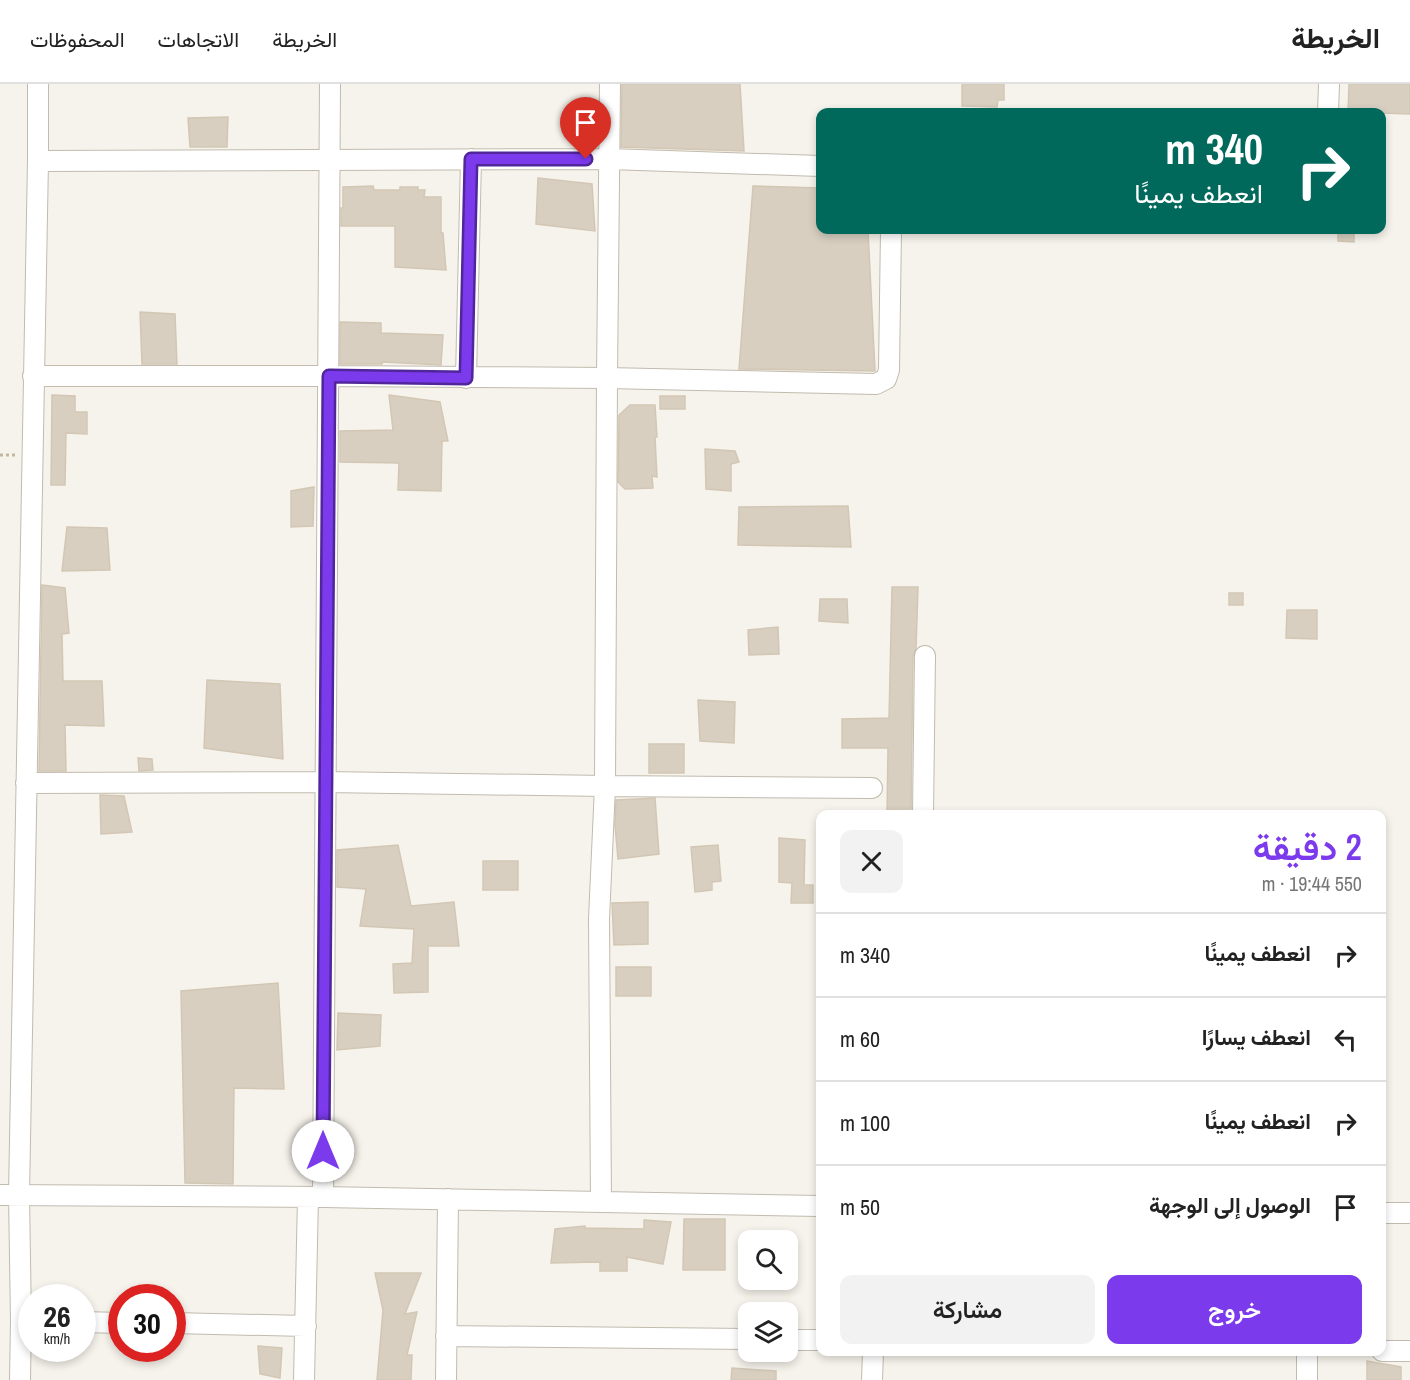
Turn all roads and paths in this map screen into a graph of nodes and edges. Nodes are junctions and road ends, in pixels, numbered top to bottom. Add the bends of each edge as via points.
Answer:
1 (38, 84) edge
2 (330, 84) edge
3 (610, 84) edge
4 (1329, 84) edge
5 (1329, 108) edge
6 (471, 159) junction
7 (609, 159) junction
8 (38, 160) junction
9 (330, 160) junction
10 (816, 166) edge
11 (891, 234) edge
12 (33, 376) junction
13 (329, 376) junction
14 (466, 378) junction
15 (607, 378) junction
16 (925, 656) dead end
17 (325, 782) junction
18 (26, 783) junction
19 (606, 786) junction
20 (872, 788) dead end
21 (923, 810) edge
22 (9, 1195) edge
23 (316, 1197) junction
24 (448, 1199) junction
25 (601, 1202) junction
26 (816, 1206) edge
27 (1386, 1213) edge
28 (1410, 1213) edge
29 (21, 1284) edge
30 (186, 1323) edge
31 (306, 1326) junction
32 (446, 1336) junction
33 (738, 1339) edge
34 (798, 1340) edge
35 (816, 1340) edge
36 (1386, 1351) edge
37 (1410, 1351) edge
38 (873, 1356) edge
39 (1307, 1356) edge
40 (22, 1362) edge
41 (20, 1380) edge
42 (304, 1380) edge
43 (446, 1380) edge
44 (872, 1380) edge
45 (1306, 1380) edge

1 - 8 street
2 - 9 street
3 - 7 street
4 - 5 street
6 - 7 street
6 - 9 street
6 - 14 street
7 - 10 street
7 - 15 street
8 - 9 street
8 - 12 street
9 - 13 street
11 - 15 street via 886,379 863,384
12 - 13 street
12 - 18 street
13 - 14 street
13 - 17 street
14 - 15 street
15 - 19 street
16 - 21 street
17 - 18 street
17 - 19 street
17 - 23 street
18 - 22 street
19 - 20 street
19 - 25 street via 599,919
22 - 23 street
22 - 29 street
23 - 24 street
23 - 31 street
24 - 25 street
24 - 32 street
25 - 26 street
27 - 28 street
30 - 31 street
31 - 42 street
32 - 33 street
32 - 43 street
34 - 35 street
36 - 37 street
38 - 44 street
39 - 45 street
40 - 41 street

